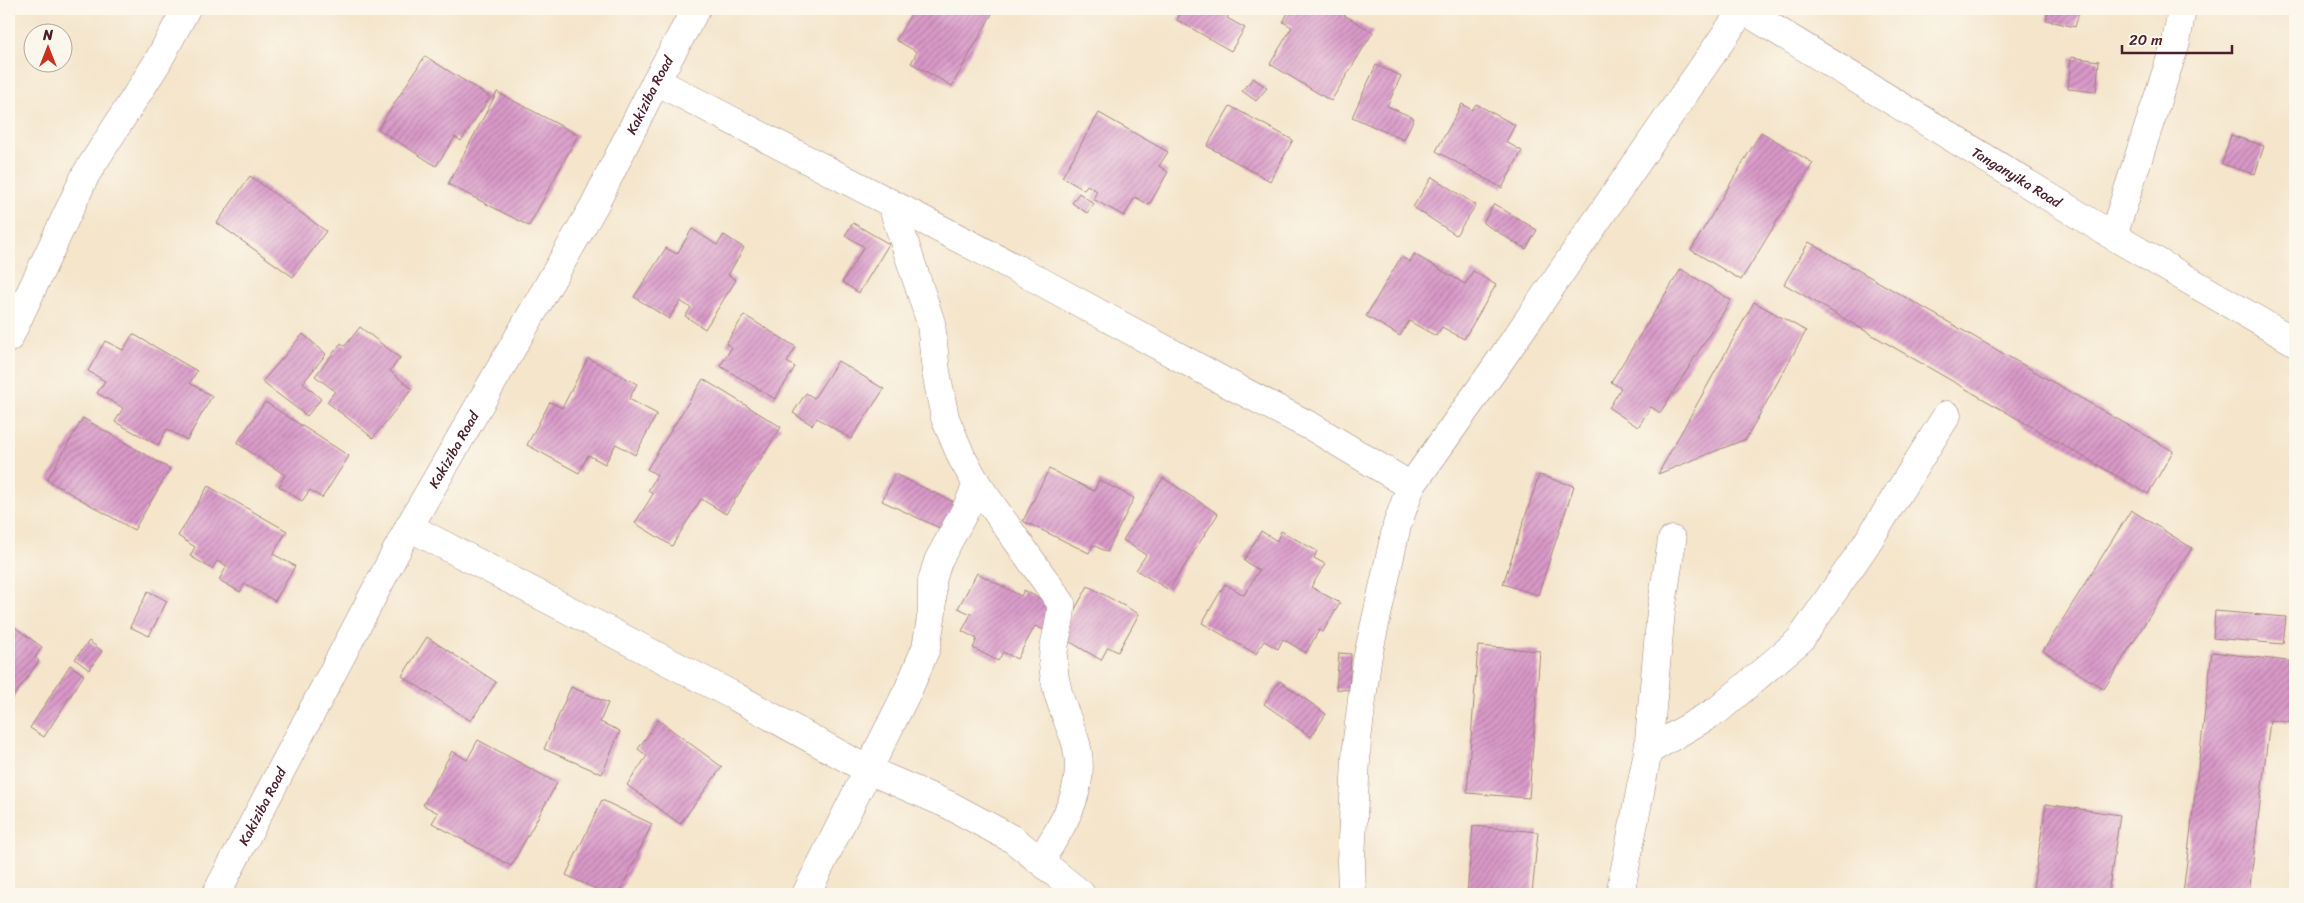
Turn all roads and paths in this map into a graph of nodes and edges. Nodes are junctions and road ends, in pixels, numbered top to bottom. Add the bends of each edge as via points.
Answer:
1 (186, 9) edge
2 (696, 9) edge
3 (1742, 9) edge
4 (2182, 9) edge
5 (656, 81) junction
6 (892, 206) junction
7 (2113, 236) junction
8 (9, 338) edge
9 (2295, 342) edge
10 (1947, 415) dead end
11 (977, 484) junction
12 (1411, 486) junction
13 (409, 526) junction
14 (1672, 540) dead end
15 (1648, 751) junction
16 (868, 770) junction
17 (1040, 861) junction
18 (216, 894) edge
19 (806, 894) edge
20 (1080, 894) edge
21 (1352, 894) edge
22 (1620, 894) edge

1 - 8 street via 157,63 86,174
2 - 5 street, Kakiziba Road
3 - 7 street, Tanganyika Road
3 - 12 street
4 - 7 street via 2176,42
5 - 6 street
5 - 13 street, Kakiziba Road via 595,204
6 - 11 street via 931,323 944,418
6 - 12 street via 1027,274 1314,428
7 - 9 street, Tanganyika Road
10 - 15 street via 1865,546 1800,640 1718,710
11 - 16 street via 938,561 926,648
11 - 17 street via 1061,603 1062,617 1054,644 1053,663 1059,702 1074,738 1079,776 1072,806
12 - 21 street via 1397,525 1367,660 1357,740
13 - 16 street
13 - 18 street, Kakiziba Road
14 - 15 street via 1661,611
15 - 22 street
16 - 17 street via 982,822 1014,840
16 - 19 street
17 - 20 street

